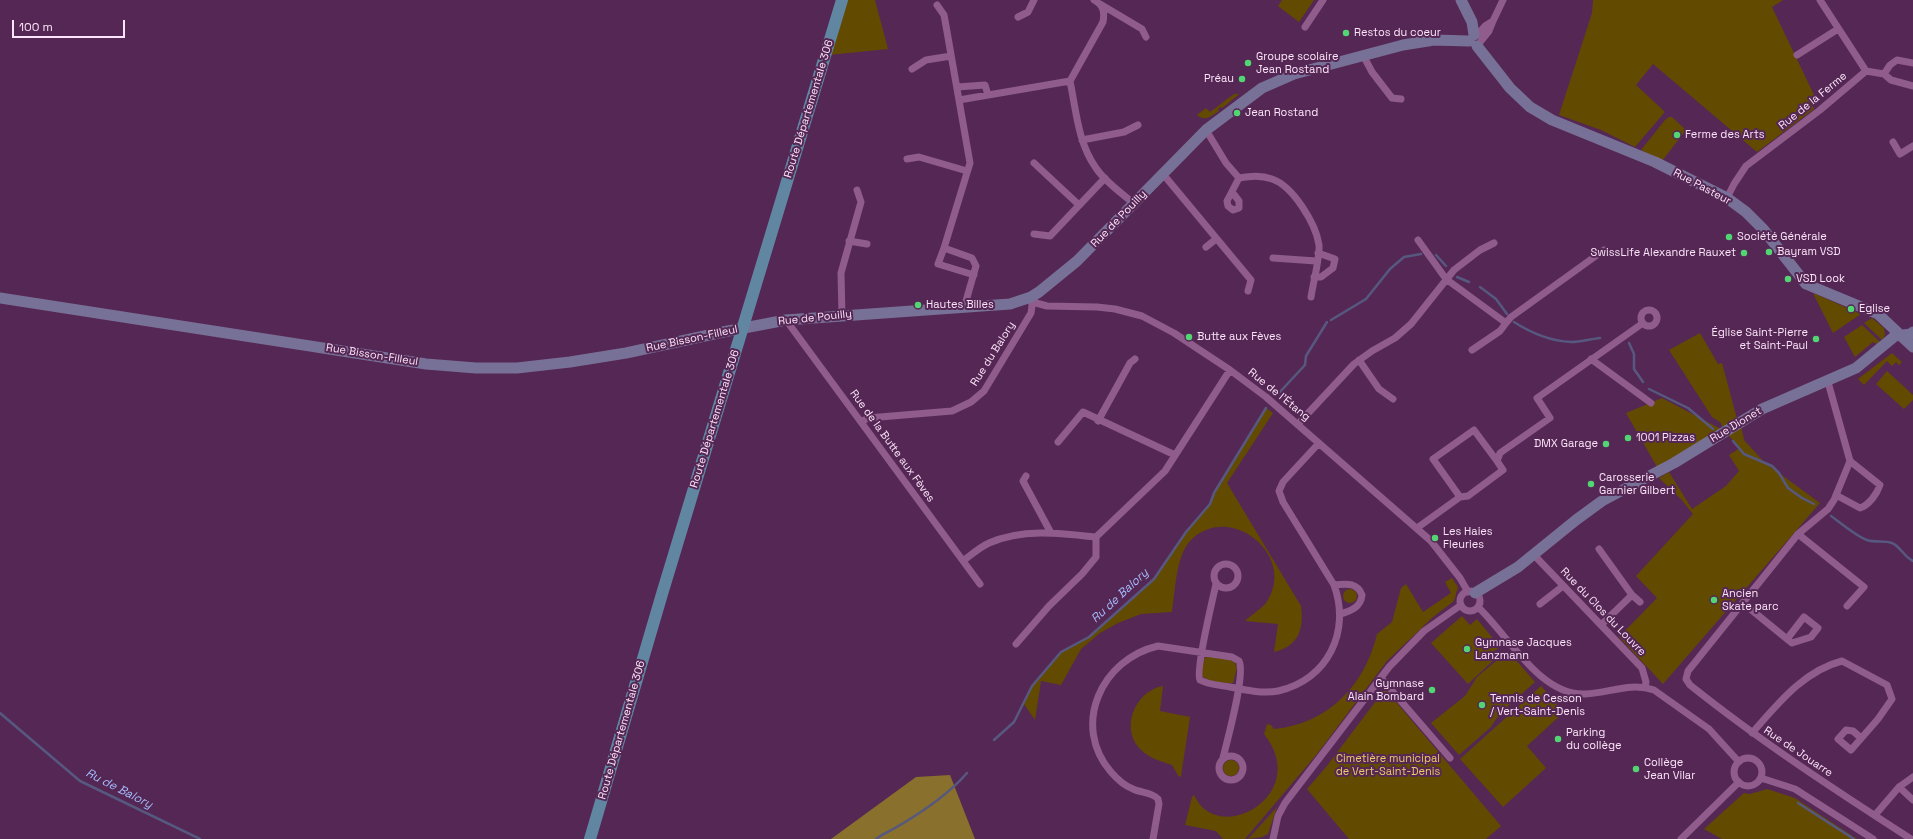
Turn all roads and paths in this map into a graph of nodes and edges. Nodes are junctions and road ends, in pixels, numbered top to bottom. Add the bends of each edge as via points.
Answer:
1 (842, 0) edge
2 (1034, 0) edge
3 (1324, 0) edge
4 (1461, 0) edge
5 (1503, 0) edge
6 (1820, 0) edge
7 (1097, 2) edge
8 (937, 5) dead end
9 (1018, 16) dead end
10 (1304, 27) dead end
11 (1838, 28) junction
12 (1146, 37) dead end
13 (1476, 40) junction
14 (1363, 55) junction
15 (1797, 55) dead end
16 (951, 56) junction
17 (1913, 63) edge
18 (912, 69) dead end
19 (1866, 71) junction
20 (1884, 74) junction
21 (1070, 80) junction
22 (1913, 86) edge
23 (957, 87) junction
24 (988, 95) junction
25 (1401, 99) dead end
26 (959, 100) junction
27 (1138, 125) dead end
28 (1206, 130) junction
29 (1082, 140) junction
30 (1893, 142) dead end
31 (1913, 146) edge
32 (907, 159) dead end
33 (1034, 163) dead end
34 (967, 171) junction
35 (1163, 174) junction
36 (1105, 178) junction
37 (1239, 178) junction
38 (857, 190) dead end
39 (1232, 192) dead end
40 (1727, 198) junction
41 (1134, 204) junction
42 (1078, 205) junction
43 (1034, 234) dead end
44 (1216, 239) junction
45 (1418, 240) dead end
46 (849, 241) junction
47 (1494, 243) dead end
48 (867, 244) dead end
49 (1206, 247) dead end
50 (944, 248) junction
51 (1604, 250) dead end
52 (1318, 254) junction
53 (1273, 258) dead end
54 (1316, 261) junction
55 (974, 275) junction
56 (1314, 276) junction
57 (1446, 279) junction
58 (1248, 291) dead end
59 (1031, 297) junction
60 (1311, 297) dead end
61 (0, 298) edge
62 (964, 308) junction
63 (842, 315) junction
64 (786, 320) junction
65 (1643, 322) dead end
66 (1506, 323) junction
67 (744, 328) junction
68 (1913, 332) edge
69 (1902, 336) junction
70 (1913, 347) edge
71 (1472, 350) dead end
72 (1135, 359) dead end
73 (1591, 359) junction
74 (1359, 360) junction
75 (1230, 370) junction
76 (1828, 382) junction
77 (1393, 399) dead end
78 (1651, 403) dead end
79 (1098, 421) junction
80 (860, 422) junction
81 (1298, 424) junction
82 (1058, 442) dead end
83 (1319, 443) junction
84 (1175, 455) junction
85 (1497, 461) junction
86 (1850, 461) junction
87 (1026, 476) dead end
88 (1836, 495) junction
89 (1460, 497) junction
90 (1417, 528) junction
91 (1051, 533) junction
92 (1798, 534) junction
93 (1096, 537) junction
94 (1599, 549) dead end
95 (1534, 555) junction
96 (963, 561) junction
97 (980, 584) dead end
98 (1216, 584) dead end
99 (1334, 585) junction
100 (1563, 586) junction
101 (1472, 592) junction
102 (1632, 595) junction
103 (1640, 602) dead end
104 (1743, 603) junction
105 (1540, 604) dead end
106 (1461, 605) junction
107 (1847, 606) dead end
108 (1478, 607) junction
109 (1340, 614) junction
110 (1601, 625) junction
111 (1787, 639) dead end
112 (1016, 644) dead end
113 (1202, 652) junction
114 (1381, 678) junction
115 (1645, 687) junction
116 (1238, 689) junction
117 (1752, 733) junction
118 (1861, 738) dead end
119 (1223, 758) dead end
120 (1450, 758) dead end
121 (1739, 762) junction
122 (1913, 777) edge
123 (1761, 778) junction
124 (1739, 782) junction
125 (1900, 787) junction
126 (1913, 800) edge
127 (1875, 815) junction
128 (590, 839) edge
129 (1153, 839) edge
130 (1273, 839) edge
131 (1681, 839) edge
132 (1873, 839) edge
133 (1911, 839) edge

1 - 67 main road, Route Départementale 306
2 - 9 street via 1028,12
3 - 10 street
4 - 13 street via 1472,22
5 - 13 street via 1489,31
6 - 11 street
7 - 12 street via 1142,29
7 - 21 street via 1105,13 1103,22
8 - 16 street via 944,15
11 - 15 street
11 - 19 street
13 - 14 street, Rue de Pouilly via 1415,42
13 - 40 street, Rue Pasteur via 1510,88 1530,107 1552,120 1655,162
14 - 25 street via 1372,72 1392,98
14 - 28 street, Rue de Pouilly via 1294,74 1270,84 1251,95
16 - 18 street via 926,60
16 - 23 street
17 - 20 street via 1897,60
19 - 20 street
19 - 40 street, Rue de la Ferme via 1820,110 1746,166
20 - 22 street via 1891,80
21 - 24 street
21 - 29 street
23 - 24 street via 985,84
23 - 26 street
24 - 26 street
26 - 34 street via 970,163
27 - 29 street via 1124,132
28 - 35 street, Rue de Pouilly
28 - 37 street via 1226,163
29 - 36 street via 1096,169
30 - 31 street via 1900,154
32 - 34 street via 919,157
33 - 42 street
34 - 50 street
35 - 41 street, Rue de Pouilly
35 - 44 street
36 - 41 street
36 - 42 street
37 - 39 street
37 - 52 street via 1255,175 1274,179 1293,195 1312,224 1319,245
38 - 46 street via 861,202
40 - 69 street, Rue Pasteur via 1763,228 1806,284 1878,314
41 - 59 street, Rue de Pouilly via 1089,250
42 - 43 street via 1050,236
44 - 49 street
44 - 58 street via 1251,280
45 - 57 street
46 - 48 street
46 - 63 street via 841,273
47 - 57 street via 1480,250
50 - 55 street via 972,258 976,266
50 - 55 street via 938,264
51 - 66 street
52 - 54 street
52 - 56 street via 1335,260 1333,268 1320,277
53 - 54 street
54 - 56 street
55 - 62 street
56 - 60 street
57 - 66 street
57 - 74 street via 1434,297 1402,333
59 - 62 street, Rue de Pouilly via 1010,304
59 - 75 street, Rue de l'Étang via 1036,303 1048,306 1097,307 1142,316 1174,333
59 - 80 street, Rue du Balory via 1031,313 978,398 952,411 868,418
61 - 67 street, Rue Bisson-Filleul via 426,364 476,368 517,368 570,362
62 - 63 street, Rue de Pouilly
63 - 64 street, Rue de Pouilly
64 - 67 street, Rue de Pouilly
64 - 80 street, Rue de la Butte aux Fèves
65 - 73 street
66 - 71 street via 1500,331
67 - 128 main road, Route Départementale 306
68 - 69 street, Rue Dionet
69 - 70 street, Rue Pasteur
69 - 76 street, Rue Dionet via 1895,336 1856,368
72 - 79 street via 1130,363
73 - 78 street
73 - 85 street via 1537,398 1550,418 1500,454
74 - 77 street via 1379,389
74 - 81 street via 1337,380
75 - 81 street, Rue de l'Étang
75 - 84 street
76 - 86 street
76 - 95 street, Rue Dionet via 1762,409 1674,463 1602,501
79 - 82 street via 1083,412
79 - 84 street
80 - 96 street, Rue de la Butte aux Fèves
81 - 83 street, Rue de l'Étang
83 - 90 street, Rue de l'Étang
83 - 99 street via 1283,482 1279,491 1283,502
84 - 93 street via 1165,471
85 - 89 street via 1503,470 1468,496
85 - 89 street via 1474,430 1433,459
86 - 88 street
86 - 88 street via 1880,485 1878,491 1866,507 1860,508
87 - 91 street via 1023,481
88 - 92 street via 1828,509
89 - 90 street
90 - 101 street, Rue de l'Étang
91 - 93 street
91 - 96 street via 1021,533 988,543
92 - 104 street
92 - 107 street via 1864,587
93 - 112 street via 1096,557
94 - 102 street
95 - 100 street, Rue du Clos du Louvre
95 - 101 street, Rue Dionet via 1518,567
96 - 97 street, Rue de la Butte aux Fèves
98 - 113 street
99 - 109 street
99 - 109 street via 1352,584 1357,586 1362,595 1359,605
100 - 105 street
100 - 110 street, Rue du Clos du Louvre
101 - 106 street via 1462,595
101 - 108 street via 1479,598
102 - 103 street
102 - 110 street
104 - 111 street
104 - 117 street, Rue de Jouarre via 1688,671 1686,679 1690,685
106 - 108 street via 1467,611 1473,611
106 - 114 street via 1424,631
108 - 115 street via 1539,676 1558,689 1586,694 1629,686
109 - 116 street via 1333,650 1316,672 1307,679 1278,691
110 - 115 street, Rue du Clos du Louvre via 1642,668
113 - 116 street via 1232,657 1240,661
113 - 116 street via 1199,679 1202,682
113 - 129 street via 1167,646 1148,648 1127,658 1116,668 1097,696 1094,708 1094,736 1103,761 1132,789 1158,799
114 - 120 street
114 - 130 street via 1285,803 1278,816
115 - 121 street via 1654,690 1700,721 1719,738
116 - 119 street
117 - 118 street via 1796,685 1842,661 1887,686 1892,699
117 - 127 street, Rue de Jouarre via 1814,777
121 - 123 street via 1748,758 1757,761 1762,769
121 - 124 street via 1735,770
122 - 125 street
123 - 124 street via 1751,786
123 - 132 street via 1795,789
124 - 131 street
125 - 126 street
125 - 127 street
127 - 133 street, Rue de Jouarre

